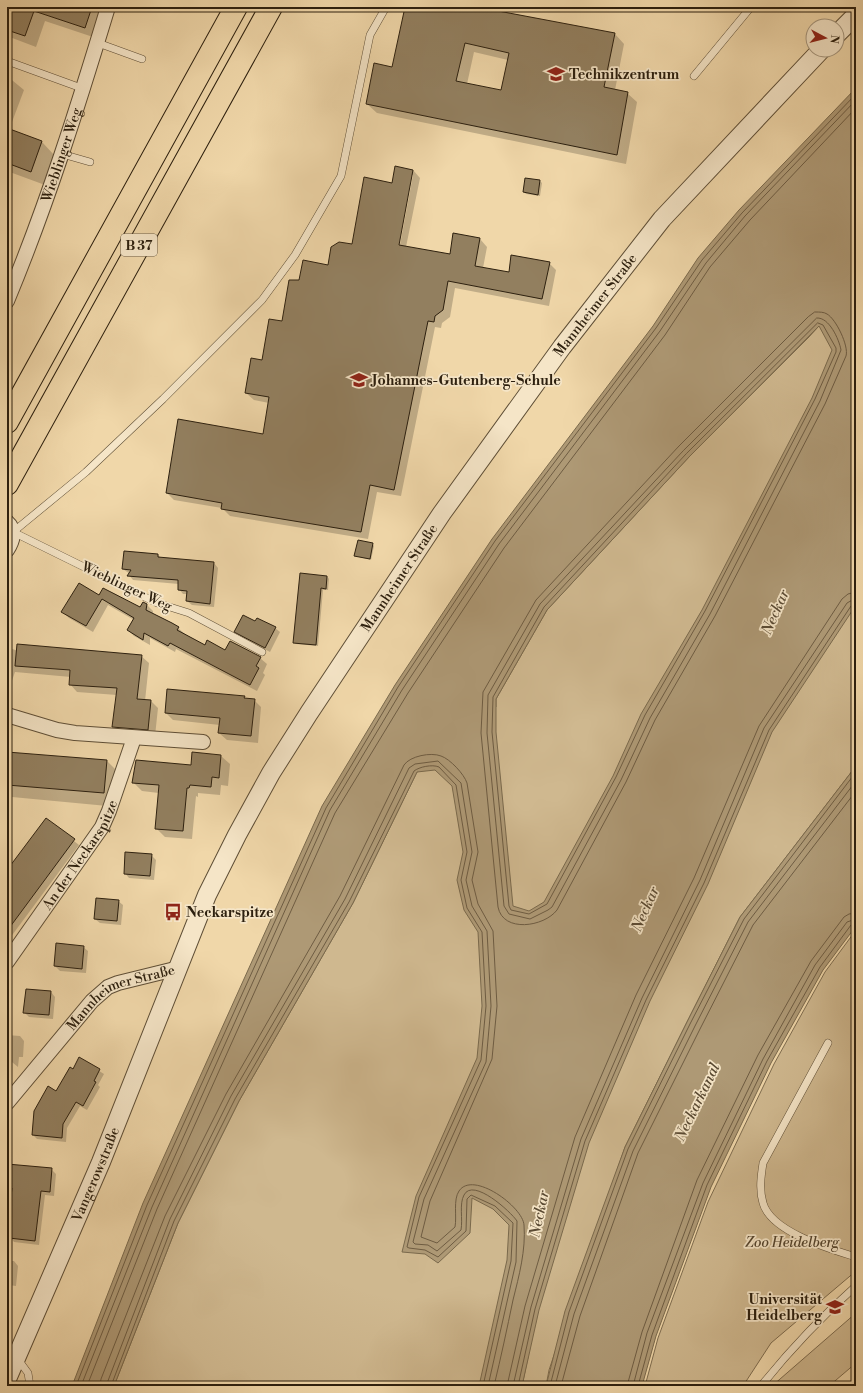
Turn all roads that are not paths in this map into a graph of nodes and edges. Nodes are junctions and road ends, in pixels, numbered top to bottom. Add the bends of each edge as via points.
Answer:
1 (108, 7) edge
2 (236, 7) edge
3 (271, 7) edge
4 (386, 7) edge
5 (751, 7) edge
6 (856, 15) edge
7 (845, 26) edge
8 (98, 43) junction
9 (813, 58) edge
10 (142, 59) dead end
11 (7, 61) edge
12 (694, 76) dead end
13 (84, 90) junction
14 (62, 154) junction
15 (90, 162) dead end
16 (7, 301) edge
17 (7, 422) edge
18 (7, 484) edge
19 (10, 527) edge
20 (8, 547) edge
21 (262, 652) dead end
22 (7, 715) edge
23 (134, 738) junction
24 (203, 742) dead end
25 (7, 962) edge
26 (179, 968) junction
27 (828, 1043) dead end
28 (12, 1091) edge
29 (7, 1104) edge
30 (856, 1258) edge
31 (856, 1286) edge
32 (16, 1356) junction
33 (7, 1379) edge
34 (30, 1386) edge
35 (761, 1386) edge

1 - 8 street, Wieblinger Weg
2 - 17 highway, B 37
3 - 18 highway, B 37
4 - 19 lane via 370,36 341,176 295,255 262,300 163,400 92,466
5 - 12 lane
6 - 7 street
8 - 10 lane
8 - 13 street, Wieblinger Weg
9 - 26 street, Mannheimer Straße via 662,219 562,347 442,513 271,773 207,895
11 - 13 lane
13 - 14 street, Wieblinger Weg
14 - 15 lane
14 - 16 street, Wieblinger Weg
19 - 20 street
19 - 21 lane, Wieblinger Weg via 157,603 189,613
22 - 23 street via 69,732
23 - 24 street
23 - 25 street, An der Neckarspitze via 102,827
26 - 28 street, Mannheimer Straße via 108,987 92,1001
26 - 32 street, Vangerowstraße via 101,1162
27 - 30 lane via 763,1163 761,1192 763,1204 776,1222 800,1237
28 - 29 street, Mannheimer Straße
31 - 35 lane via 788,1353
32 - 33 street, Vangerowstraße
32 - 34 lane via 28,1373

